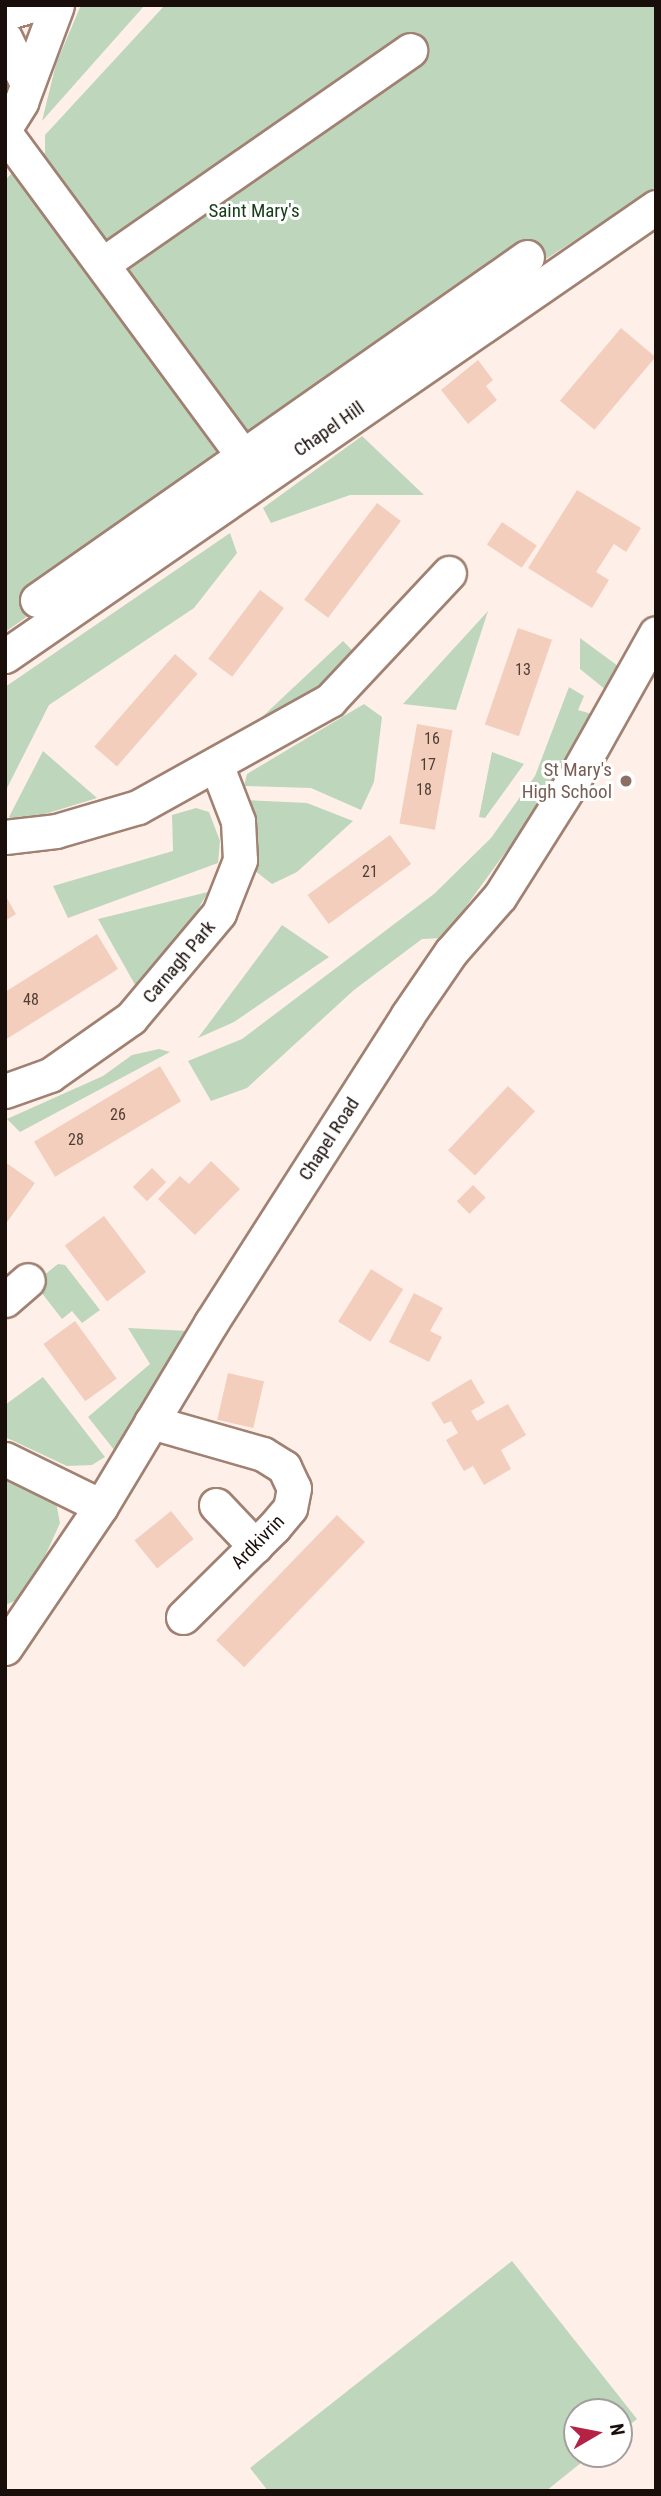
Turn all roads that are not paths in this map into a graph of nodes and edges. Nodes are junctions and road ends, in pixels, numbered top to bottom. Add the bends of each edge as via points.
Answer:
1 (26, 5) edge
2 (57, 5) edge
3 (5, 10) edge
4 (5, 38) edge
5 (410, 50) dead end
6 (27, 84) junction
7 (5, 130) edge
8 (656, 207) edge
9 (527, 257) dead end
10 (104, 263) junction
11 (245, 458) junction
12 (449, 573) dead end
13 (37, 600) dead end
14 (656, 633) edge
15 (5, 656) edge
16 (216, 764) junction
17 (5, 837) edge
18 (5, 1091) edge
19 (151, 1422) junction
20 (5, 1459) edge
21 (216, 1505) dead end
22 (101, 1506) junction
23 (255, 1546) junction
24 (183, 1617) dead end
25 (5, 1648) edge

1 - 3 highway
2 - 6 street
4 - 6 street
5 - 10 street
6 - 7 street
7 - 10 street
8 - 15 street, Chapel Hill
9 - 11 street
10 - 11 street
11 - 13 street
12 - 16 street via 330,700
14 - 19 street, Chapel Road via 574,779 500,895 451,952 407,1016
16 - 17 street via 138,807 56,831
16 - 18 street, Carnagh Park via 238,821 240,860 219,913 131,1018 50,1075
19 - 22 street, Chapel Road
19 - 23 street, Ardkivrin via 263,1454 284,1467 294,1488 290,1508
20 - 22 street
21 - 23 street
22 - 25 street, Chapel Road
23 - 24 street, Ardkivrin

